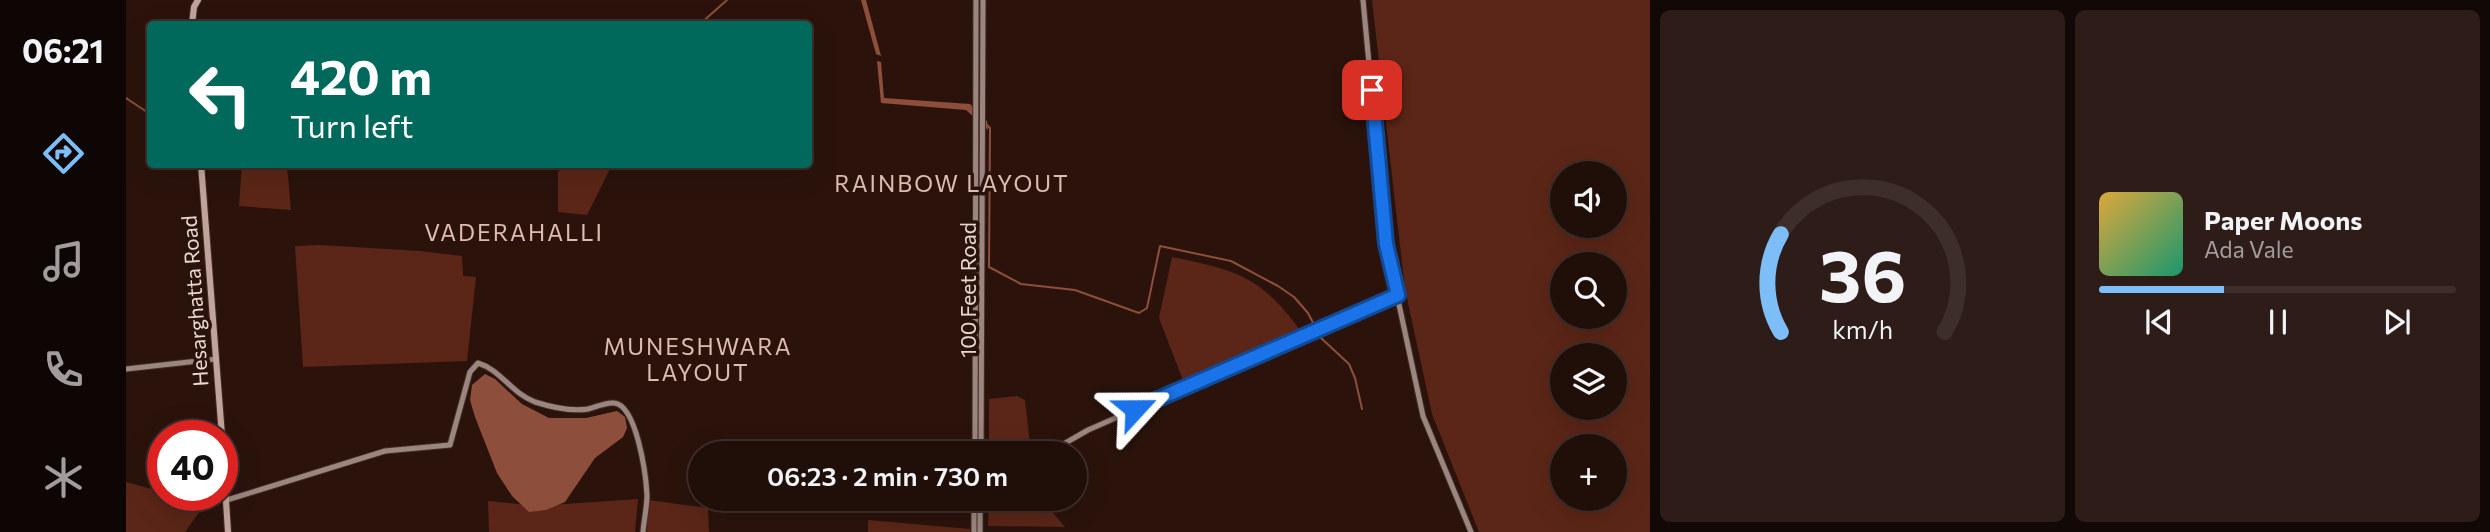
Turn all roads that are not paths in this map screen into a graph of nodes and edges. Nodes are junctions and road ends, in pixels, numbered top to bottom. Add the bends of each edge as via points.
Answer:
1 (198, 0) edge
2 (976, 0) edge
3 (983, 0) edge
4 (1363, 0) edge
5 (193, 21) edge
6 (980, 101) junction
7 (980, 133) junction
8 (201, 168) edge
9 (1398, 295) junction
10 (216, 359) junction
11 (126, 369) edge
12 (221, 420) edge
13 (975, 441) edge
14 (981, 441) edge
15 (1069, 441) edge
16 (238, 497) edge
17 (227, 511) edge
18 (974, 511) edge
19 (980, 511) edge
20 (228, 532) edge
21 (643, 532) edge
22 (974, 532) edge
23 (980, 532) edge
24 (1471, 532) edge

1 - 5 main road
2 - 6 main road, 100 Feet Road
3 - 6 main road, 100 Feet Road
4 - 9 main road via 1386,244
6 - 7 main road, 100 Feet Road
7 - 13 main road, 100 Feet Road
7 - 14 main road, 100 Feet Road
8 - 10 main road, Hesarghatta Road
9 - 15 main road
9 - 24 main road via 1423,416
10 - 11 main road
10 - 12 main road, Hesarghatta Road
16 - 21 main road via 385,451 450,445 470,372 478,363 492,369 520,396 537,402 571,410 616,402 622,406 632,423 645,474
17 - 20 main road, Hesarghatta Road
18 - 22 main road
19 - 23 main road

